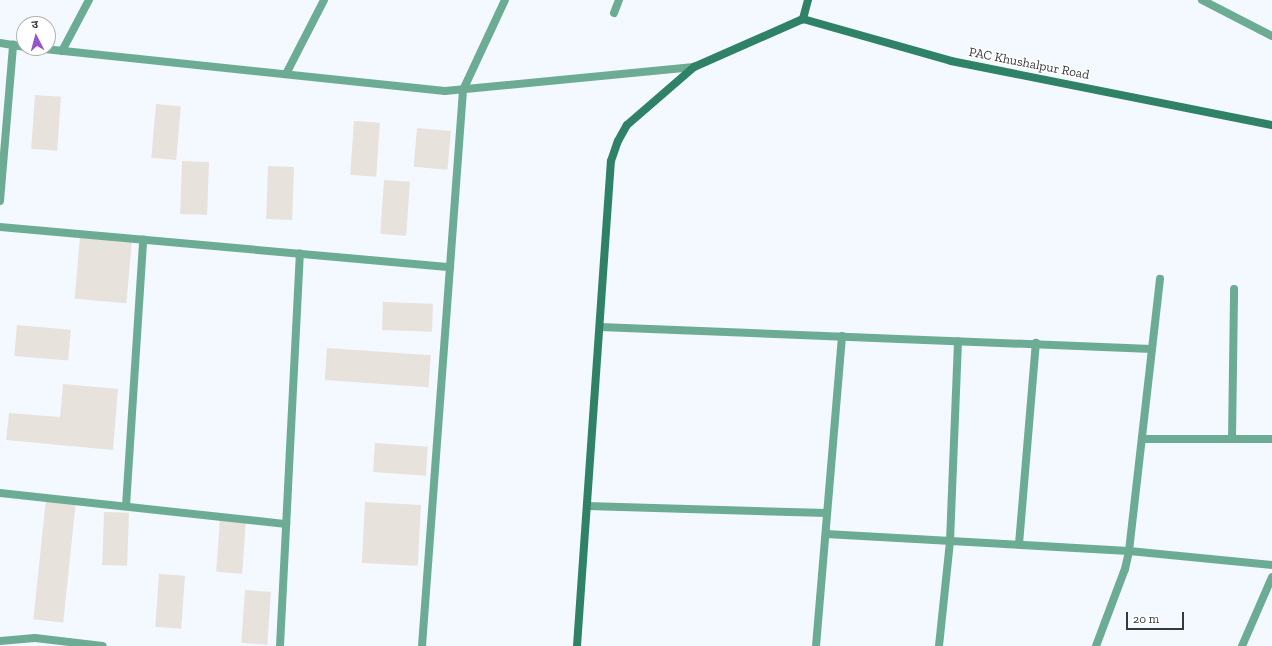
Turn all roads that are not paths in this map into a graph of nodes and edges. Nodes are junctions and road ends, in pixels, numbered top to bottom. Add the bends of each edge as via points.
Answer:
1 (89, 0) edge
2 (324, 0) edge
3 (505, 0) edge
4 (619, 0) edge
5 (808, 0) edge
6 (1202, 0) edge
7 (614, 13) dead end
8 (803, 19) junction
9 (1272, 36) edge
10 (1, 44) edge
11 (13, 45) junction
12 (16, 46) edge
13 (56, 50) edge
14 (62, 51) junction
15 (694, 67) junction
16 (286, 74) junction
17 (463, 90) junction
18 (1272, 126) edge
19 (0, 201) edge
20 (0, 227) edge
21 (143, 240) junction
22 (300, 254) junction
23 (450, 268) junction
24 (1160, 279) dead end
25 (1234, 289) dead end
26 (600, 327) junction
27 (842, 336) junction
28 (958, 341) junction
29 (1036, 344) junction
30 (1152, 349) junction
31 (1142, 439) junction
32 (1232, 439) junction
33 (1272, 439) edge
34 (0, 493) edge
35 (126, 506) junction
36 (587, 506) junction
37 (827, 513) junction
38 (286, 524) junction
39 (826, 534) junction
40 (950, 541) junction
41 (1019, 544) junction
42 (1129, 551) junction
43 (1272, 565) edge
44 (1272, 578) edge
45 (0, 641) edge
46 (103, 646) edge
47 (280, 646) edge
48 (422, 646) edge
49 (577, 646) edge
50 (816, 646) edge
51 (939, 646) edge
52 (1096, 646) edge
53 (1242, 646) edge

1 - 14 street
2 - 16 street
3 - 17 street
4 - 7 street
5 - 8 street
6 - 9 street
8 - 15 street
8 - 18 street, PAC Khushalpur Road via 951,61
10 - 11 street
11 - 12 street
11 - 19 street
13 - 14 street
14 - 16 street
15 - 17 street
15 - 26 street via 627,124 618,141 611,161
16 - 17 street via 444,91
17 - 23 street
20 - 21 street
21 - 22 street
21 - 35 street
22 - 23 street
22 - 38 street
23 - 48 street
24 - 30 street
25 - 32 street
26 - 27 street
26 - 36 street
27 - 28 street
27 - 37 street
28 - 29 street
28 - 40 street
29 - 30 street
29 - 41 street
30 - 31 street
31 - 32 street
31 - 42 street
32 - 33 street
34 - 35 street
35 - 38 street
36 - 37 street
36 - 49 street
37 - 39 street
38 - 47 street
39 - 40 street
39 - 50 street
40 - 41 street
40 - 51 street
41 - 42 street
42 - 43 street
42 - 52 street via 1125,569
44 - 53 street
45 - 46 street via 34,638

